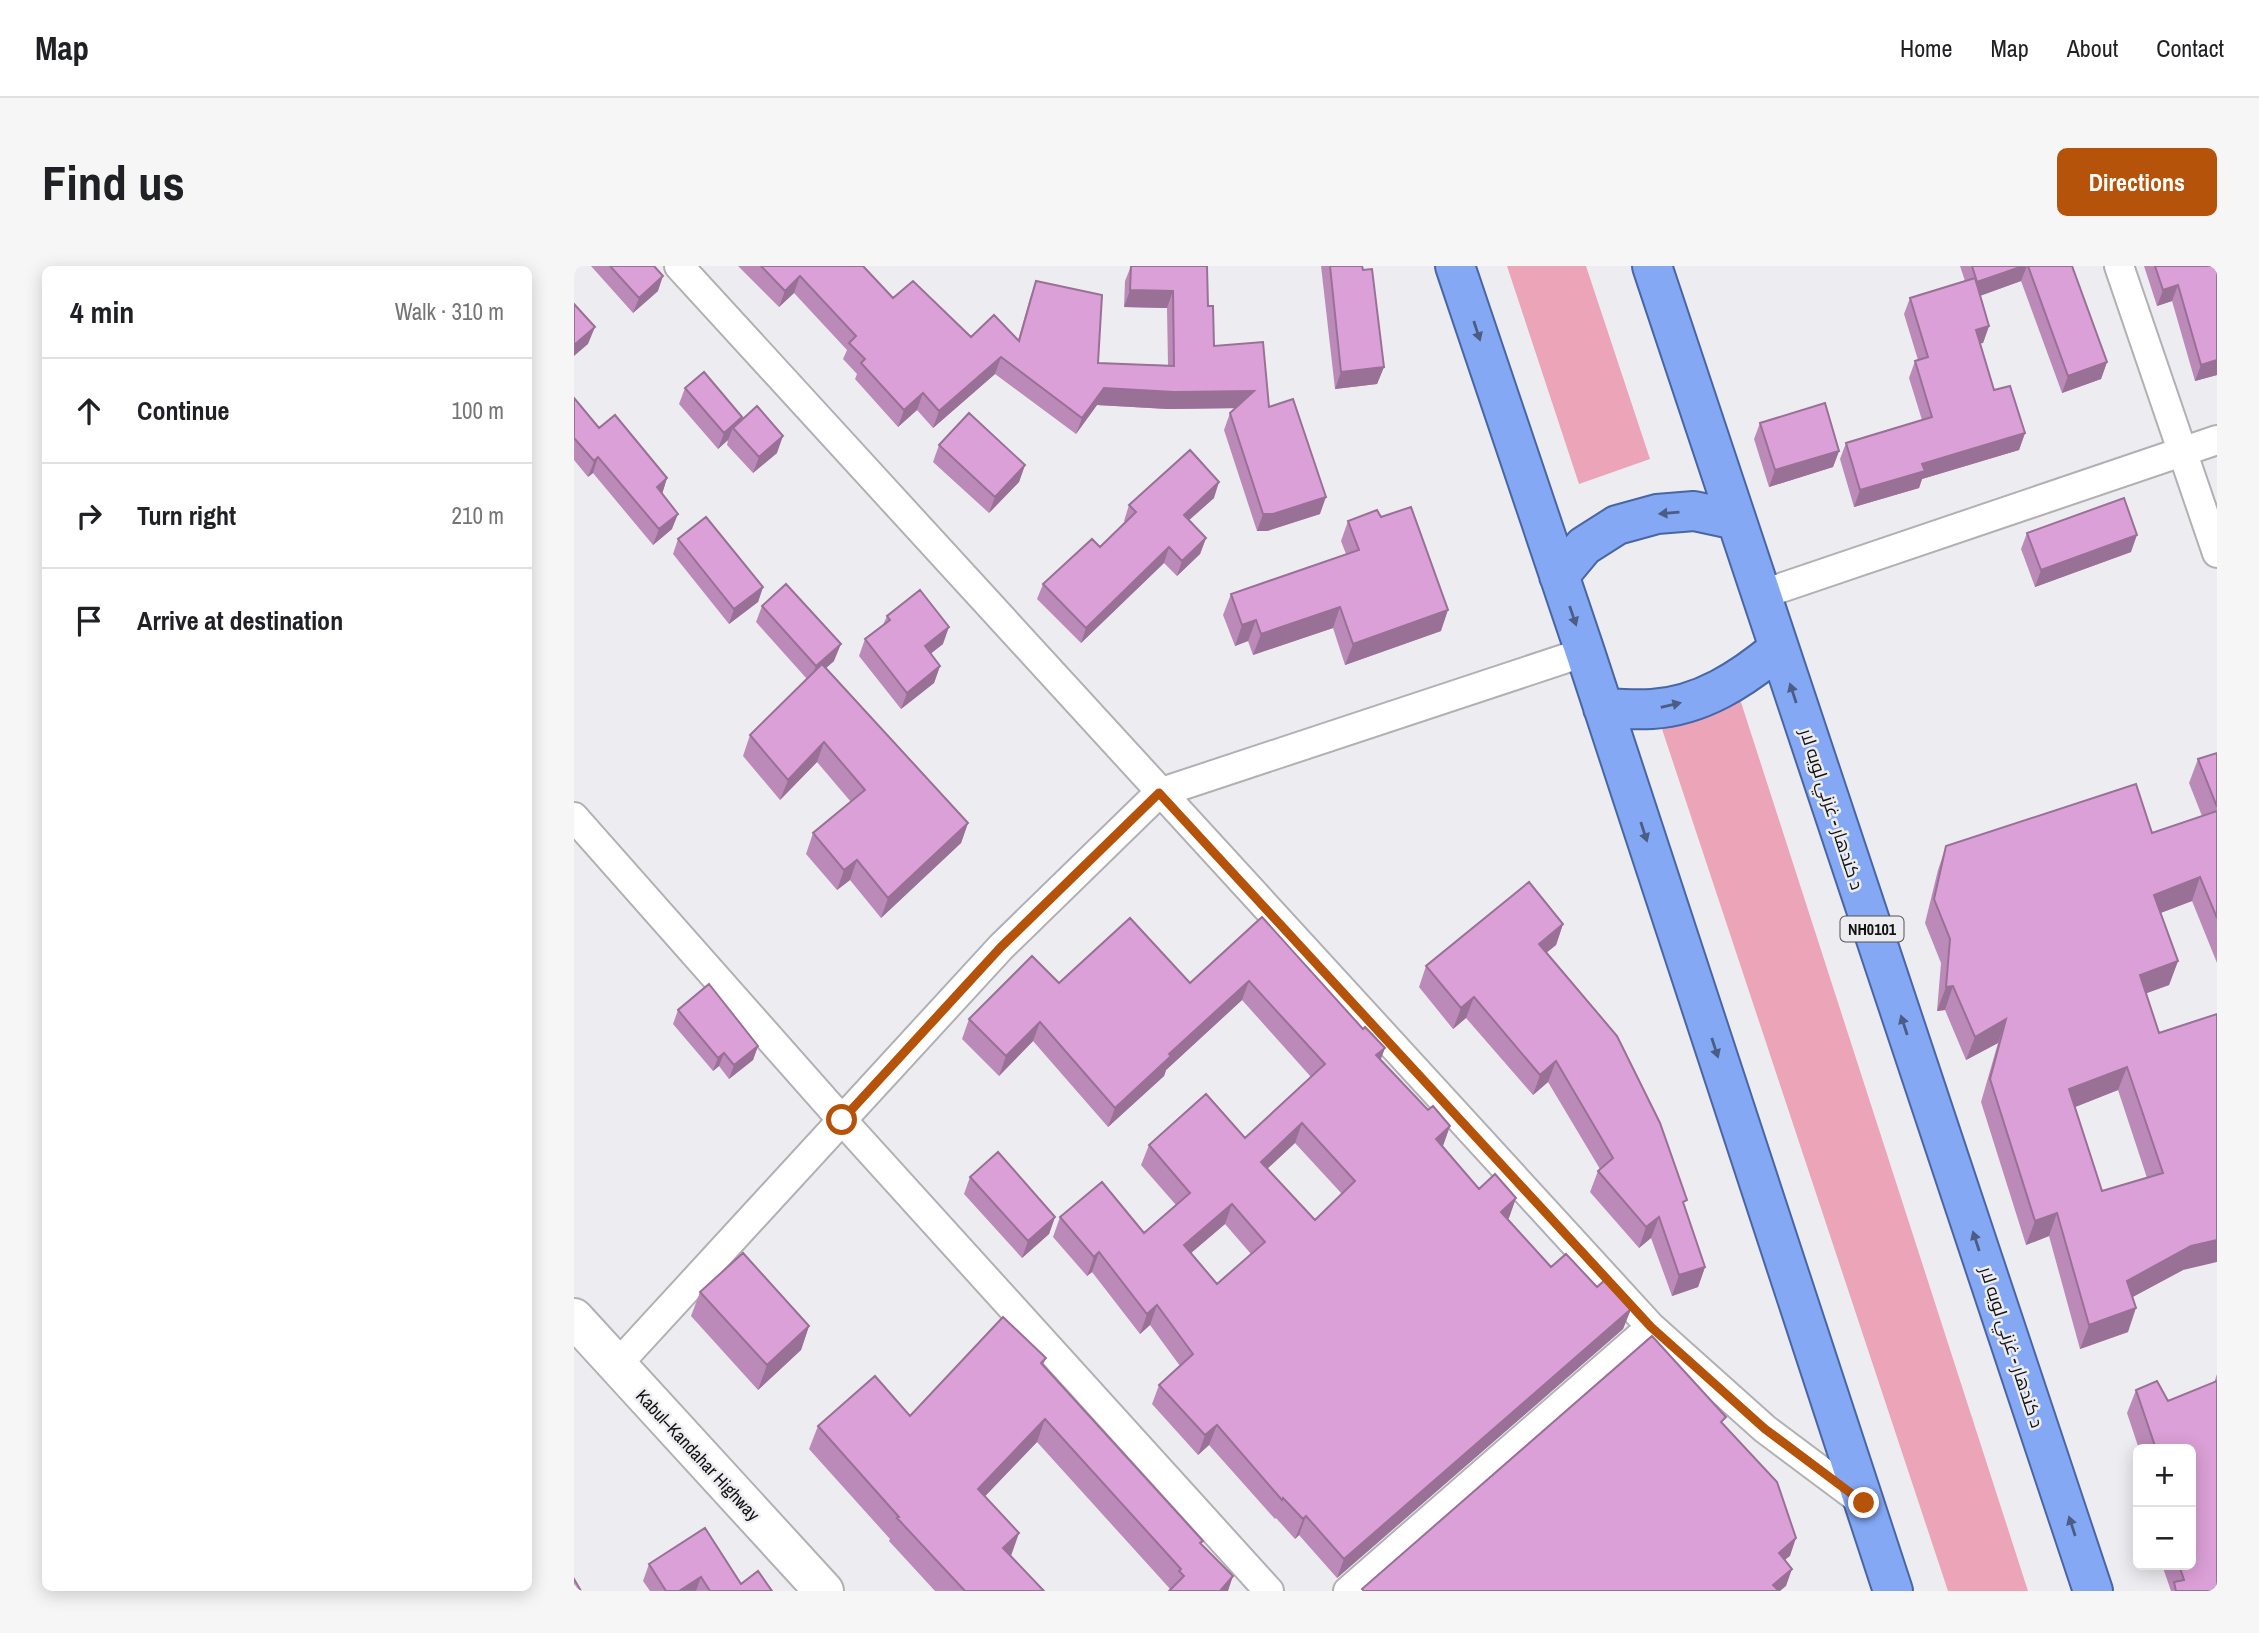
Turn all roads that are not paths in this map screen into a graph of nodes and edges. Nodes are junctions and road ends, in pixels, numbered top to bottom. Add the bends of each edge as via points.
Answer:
1 (679, 266) edge
2 (1455, 266) edge
3 (1652, 266) edge
4 (2119, 266) edge
5 (2217, 440) edge
6 (2183, 452) junction
7 (1736, 520) junction
8 (2217, 553) edge
9 (1559, 576) junction
10 (1760, 596) junction
11 (1778, 649) junction
12 (1585, 652) junction
13 (1603, 708) junction
14 (1159, 793) junction
15 (574, 817) edge
16 (842, 1120) junction
17 (574, 1318) edge
18 (1651, 1327) junction
19 (616, 1366) junction
20 (1864, 1503) junction
21 (824, 1591) edge
22 (1269, 1591) edge
23 (1348, 1591) edge
24 (1893, 1591) edge
25 (2093, 1591) edge

1 - 14 street
2 -> 9 highway
3 - 7 highway, د کندهار - غزني لويه لار / NH0101
4 - 6 street
5 - 6 street
6 - 8 street
6 - 10 street
7 -> 9 highway via 1694,511 1657,514 1617,525 1584,546
7 - 10 highway, د کندهار - غزني لويه لار / NH0101
9 -> 12 highway
10 - 11 highway, د کندهار - غزني لويه لار / NH0101
13 -> 11 highway via 1654,709 1704,698 1748,674
25 -> 11 highway, د کندهار - غزني لويه لار / NH0101
12 - 13 highway
12 - 14 street
13 -> 20 highway
14 - 16 street via 1001,947
14 - 18 street
15 - 16 street
16 - 19 street
16 - 22 street
17 - 19 main road, Kabul–Kandahar Highway
18 - 20 street via 1765,1429
18 - 23 street
19 - 21 main road, Kabul–Kandahar Highway
20 - 24 highway

